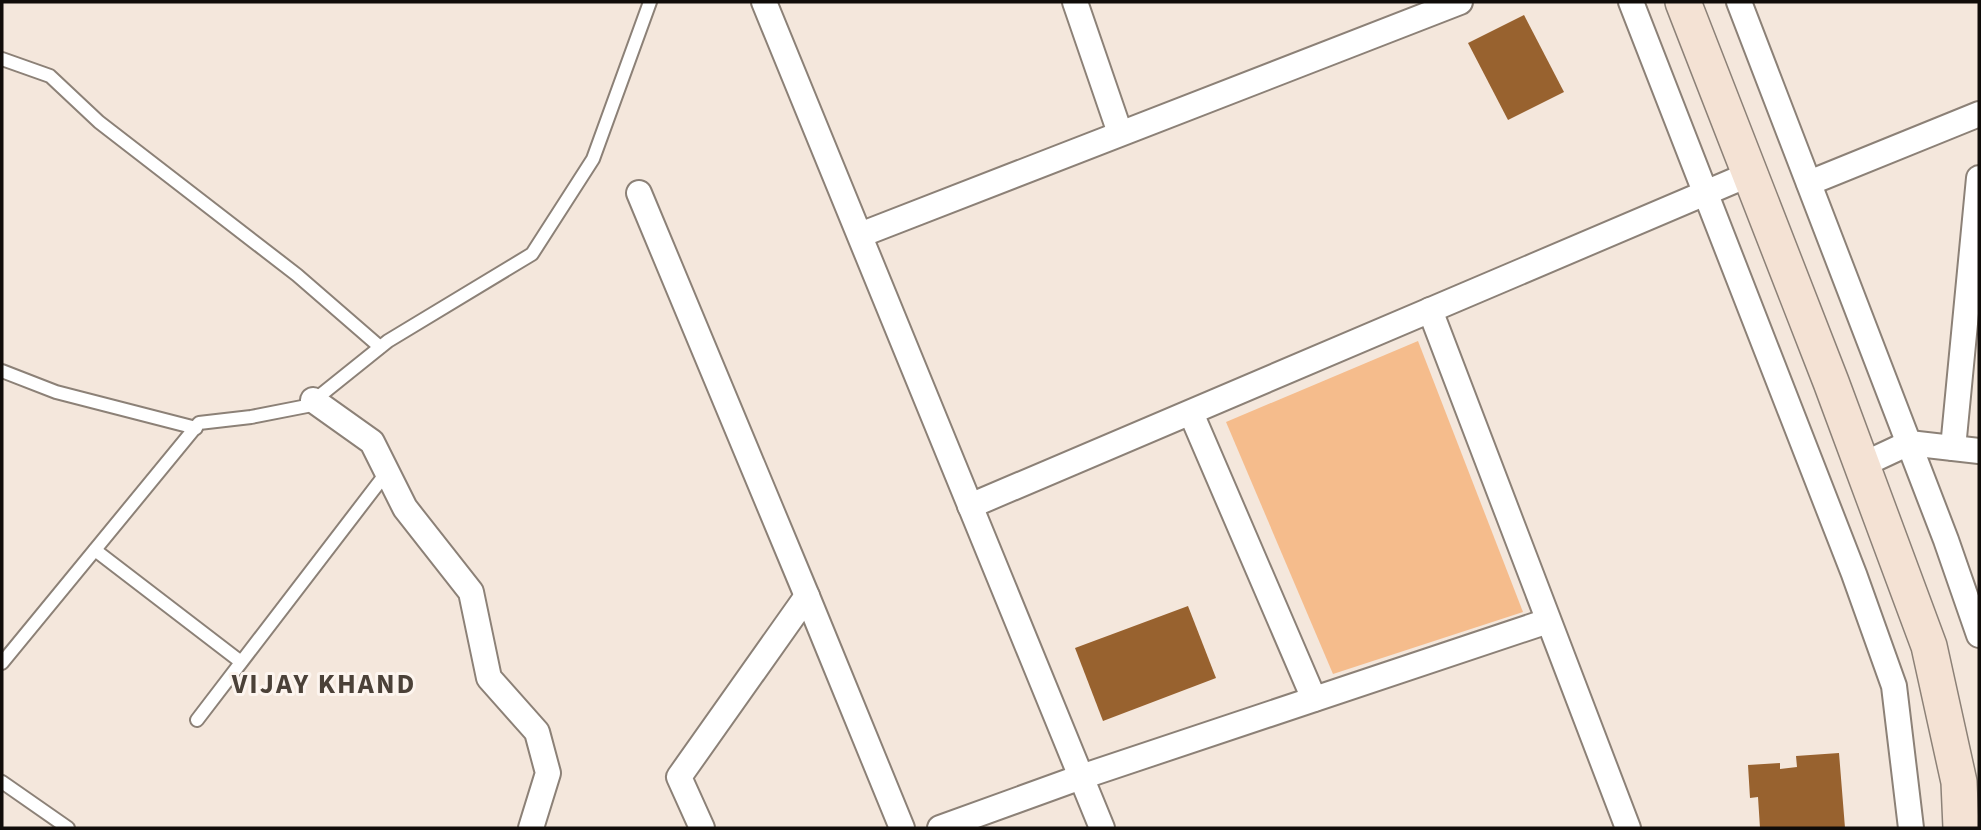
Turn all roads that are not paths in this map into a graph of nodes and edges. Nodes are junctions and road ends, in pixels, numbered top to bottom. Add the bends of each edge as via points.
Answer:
1 (650, 2) edge
2 (764, 2) edge
3 (1075, 2) edge
4 (1460, 2) edge
5 (1631, 2) edge
6 (1683, 2) edge
7 (1739, 2) edge
8 (2, 59) edge
9 (1979, 114) edge
10 (1121, 133) junction
11 (1750, 174) junction
12 (1979, 178) edge
13 (1809, 183) junction
14 (639, 193) dead end
15 (1706, 193) junction
16 (859, 235) junction
17 (1430, 310) junction
18 (380, 347) junction
19 (2, 371) edge
20 (313, 400) junction
21 (1191, 413) junction
22 (196, 428) junction
23 (1909, 443) junction
24 (1953, 449) junction
25 (1979, 451) edge
26 (1862, 465) junction
27 (387, 472) junction
28 (970, 506) junction
29 (95, 550) junction
30 (807, 596) junction
31 (1548, 621) junction
32 (1979, 635) edge
33 (242, 662) junction
34 (2, 663) edge
35 (1314, 699) junction
36 (197, 720) dead end
37 (1081, 777) junction
38 (2, 782) edge
39 (68, 828) edge
40 (530, 828) edge
41 (702, 828) edge
42 (902, 828) edge
43 (940, 828) edge
44 (1102, 828) edge
45 (1628, 828) edge
46 (1911, 828) edge
47 (1961, 828) edge

1 - 18 lane via 593,159 532,254
2 - 16 street
3 - 10 street
4 - 10 street
5 - 15 street
6 - 11 street
7 - 13 street
8 - 18 lane via 50,76 99,122 297,275
9 - 13 street
10 - 16 street
11 - 15 street
11 - 26 street
12 - 24 street
13 - 23 street
14 - 30 street
15 - 17 street
15 - 46 street via 1894,686
16 - 28 street
17 - 21 street
17 - 31 street
18 - 20 lane
19 - 22 lane via 57,392
20 - 22 lane via 251,417 200,423
20 - 27 street via 372,442
21 - 28 street
21 - 35 street
22 - 29 lane
23 - 24 street
23 - 26 street
23 - 32 street
24 - 25 street
26 - 47 street via 1929,646 1959,782
27 - 33 lane
27 - 40 street via 405,508 471,592 489,678 537,732 548,773
28 - 37 street
29 - 33 lane
29 - 34 lane
30 - 41 street via 679,777
30 - 42 street
31 - 35 street
31 - 45 street
33 - 36 lane
35 - 37 street
37 - 43 street
37 - 44 street
38 - 39 lane

